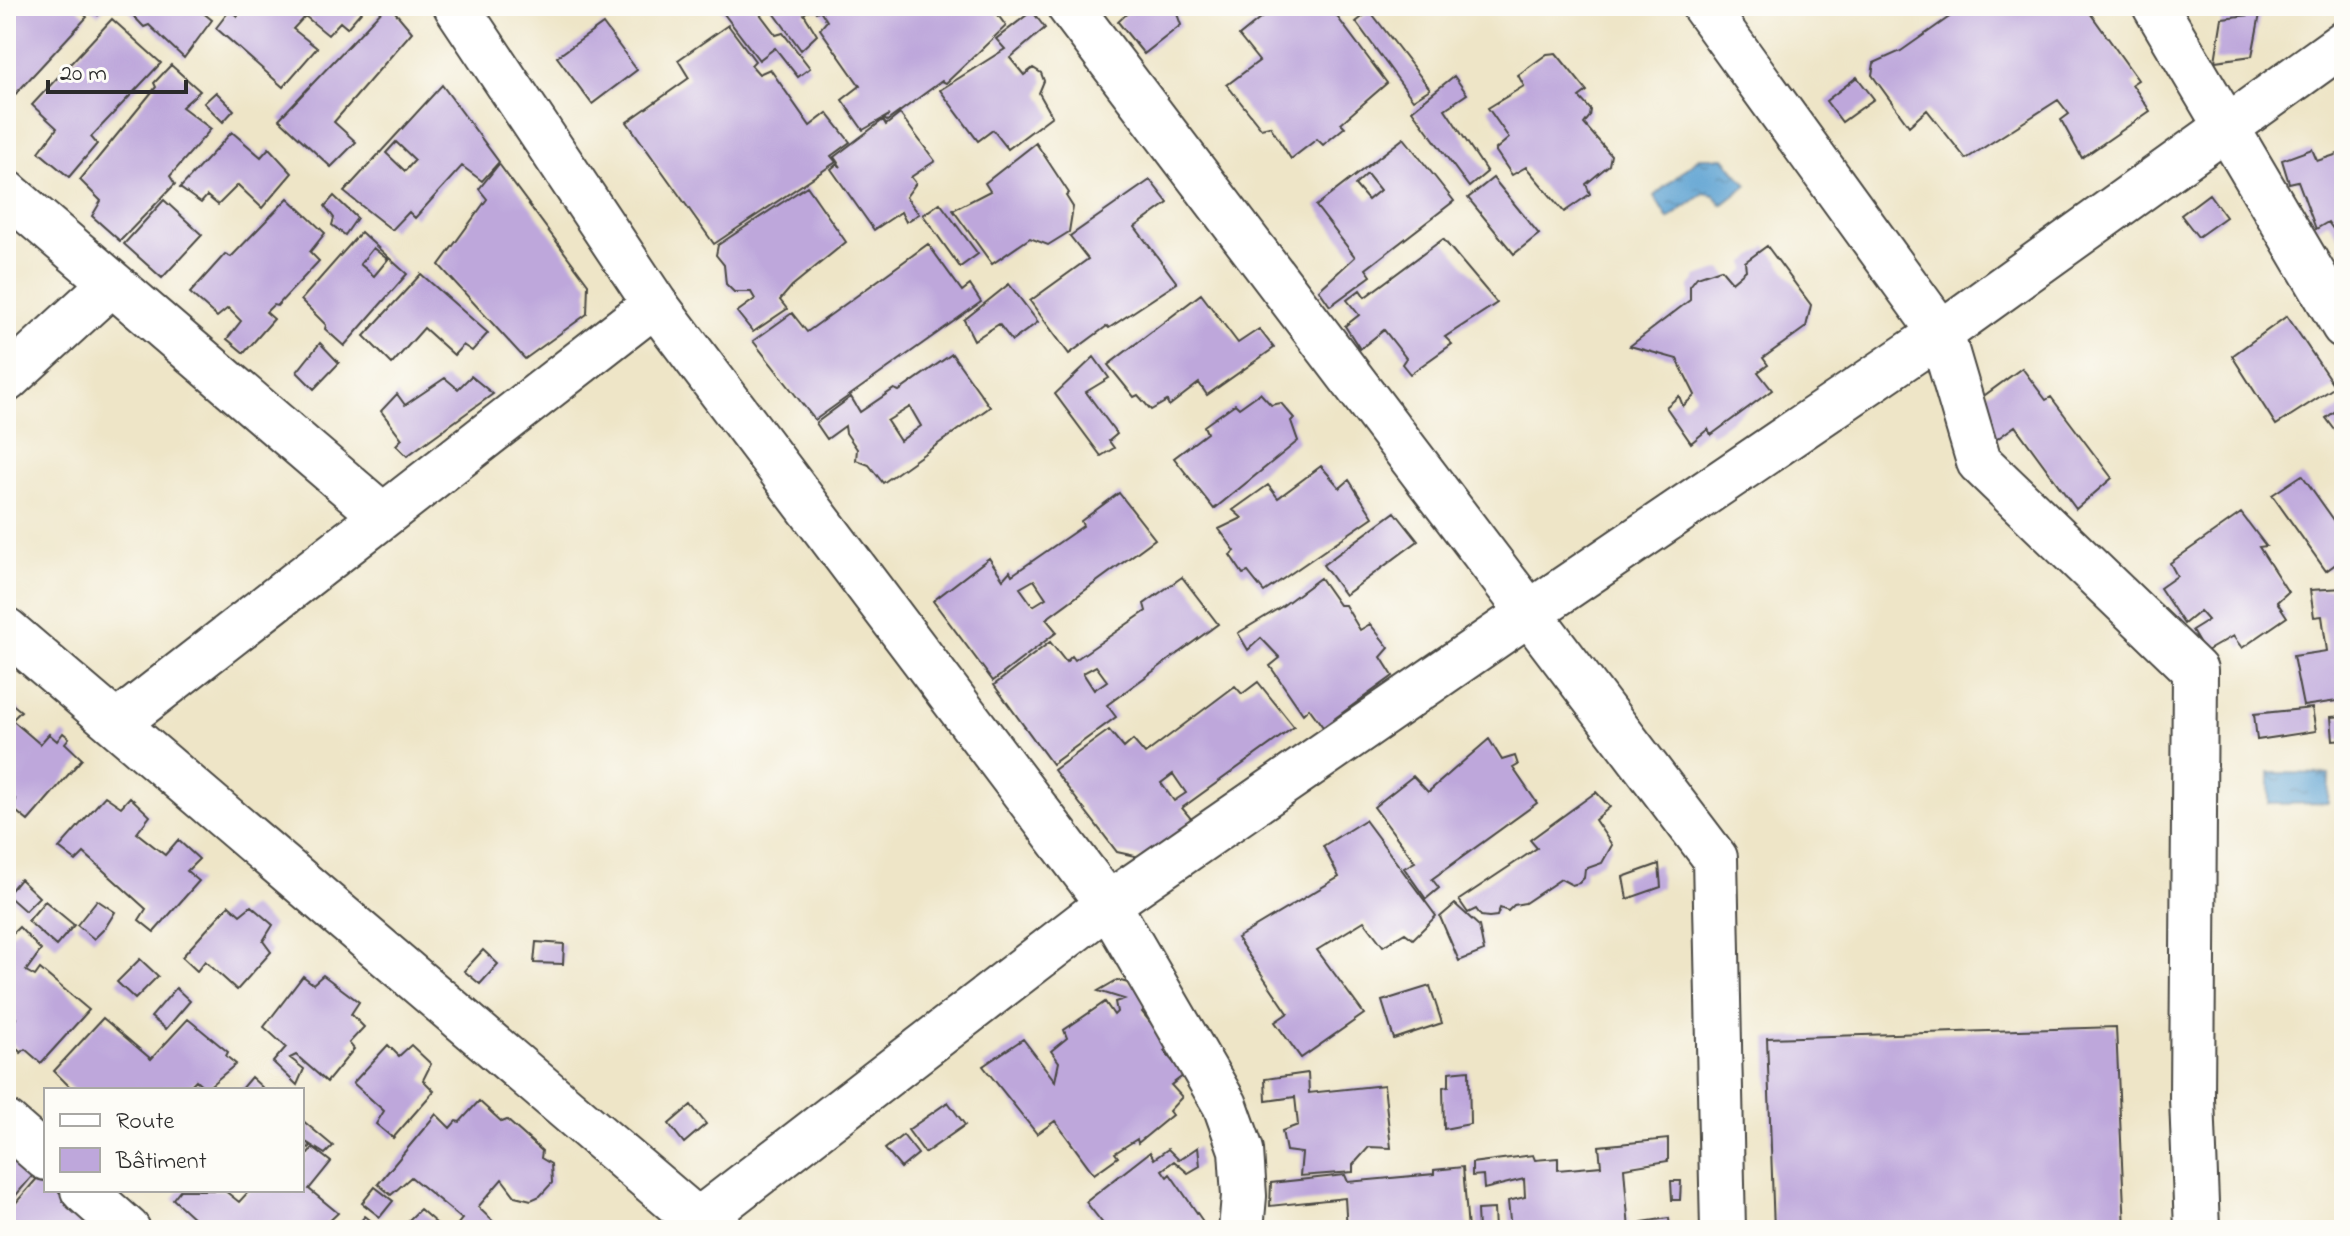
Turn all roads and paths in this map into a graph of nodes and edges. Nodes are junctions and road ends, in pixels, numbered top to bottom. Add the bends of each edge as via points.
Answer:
1 (456, 6) edge
2 (1069, 6) edge
3 (1704, 6) edge
4 (2155, 6) edge
5 (2344, 43) edge
6 (2226, 126) junction
7 (6, 192) edge
8 (112, 283) junction
9 (655, 304) junction
10 (2344, 326) edge
11 (1941, 333) junction
12 (6, 380) edge
13 (382, 515) junction
14 (1529, 613) junction
15 (6, 630) edge
16 (116, 724) junction
17 (1108, 904) junction
18 (6, 1123) edge
19 (44, 1156) edge
20 (85, 1192) edge
21 (692, 1226) edge
22 (128, 1230) edge
23 (1241, 1230) edge
24 (1723, 1230) edge
25 (2197, 1230) edge

1 - 9 street
2 - 14 street
3 - 11 street
4 - 6 street
5 - 6 street
6 - 10 street
6 - 11 street
7 - 8 street
8 - 12 street
8 - 13 street
9 - 13 street
9 - 17 street
11 - 14 street
11 - 25 street via 1979,462 2195,670 2192,1098
13 - 16 street
14 - 17 street
14 - 24 street via 1715,858
15 - 16 street
16 - 21 street
17 - 21 street
17 - 23 street via 1225,1105 1241,1150
18 - 19 street
20 - 22 street

